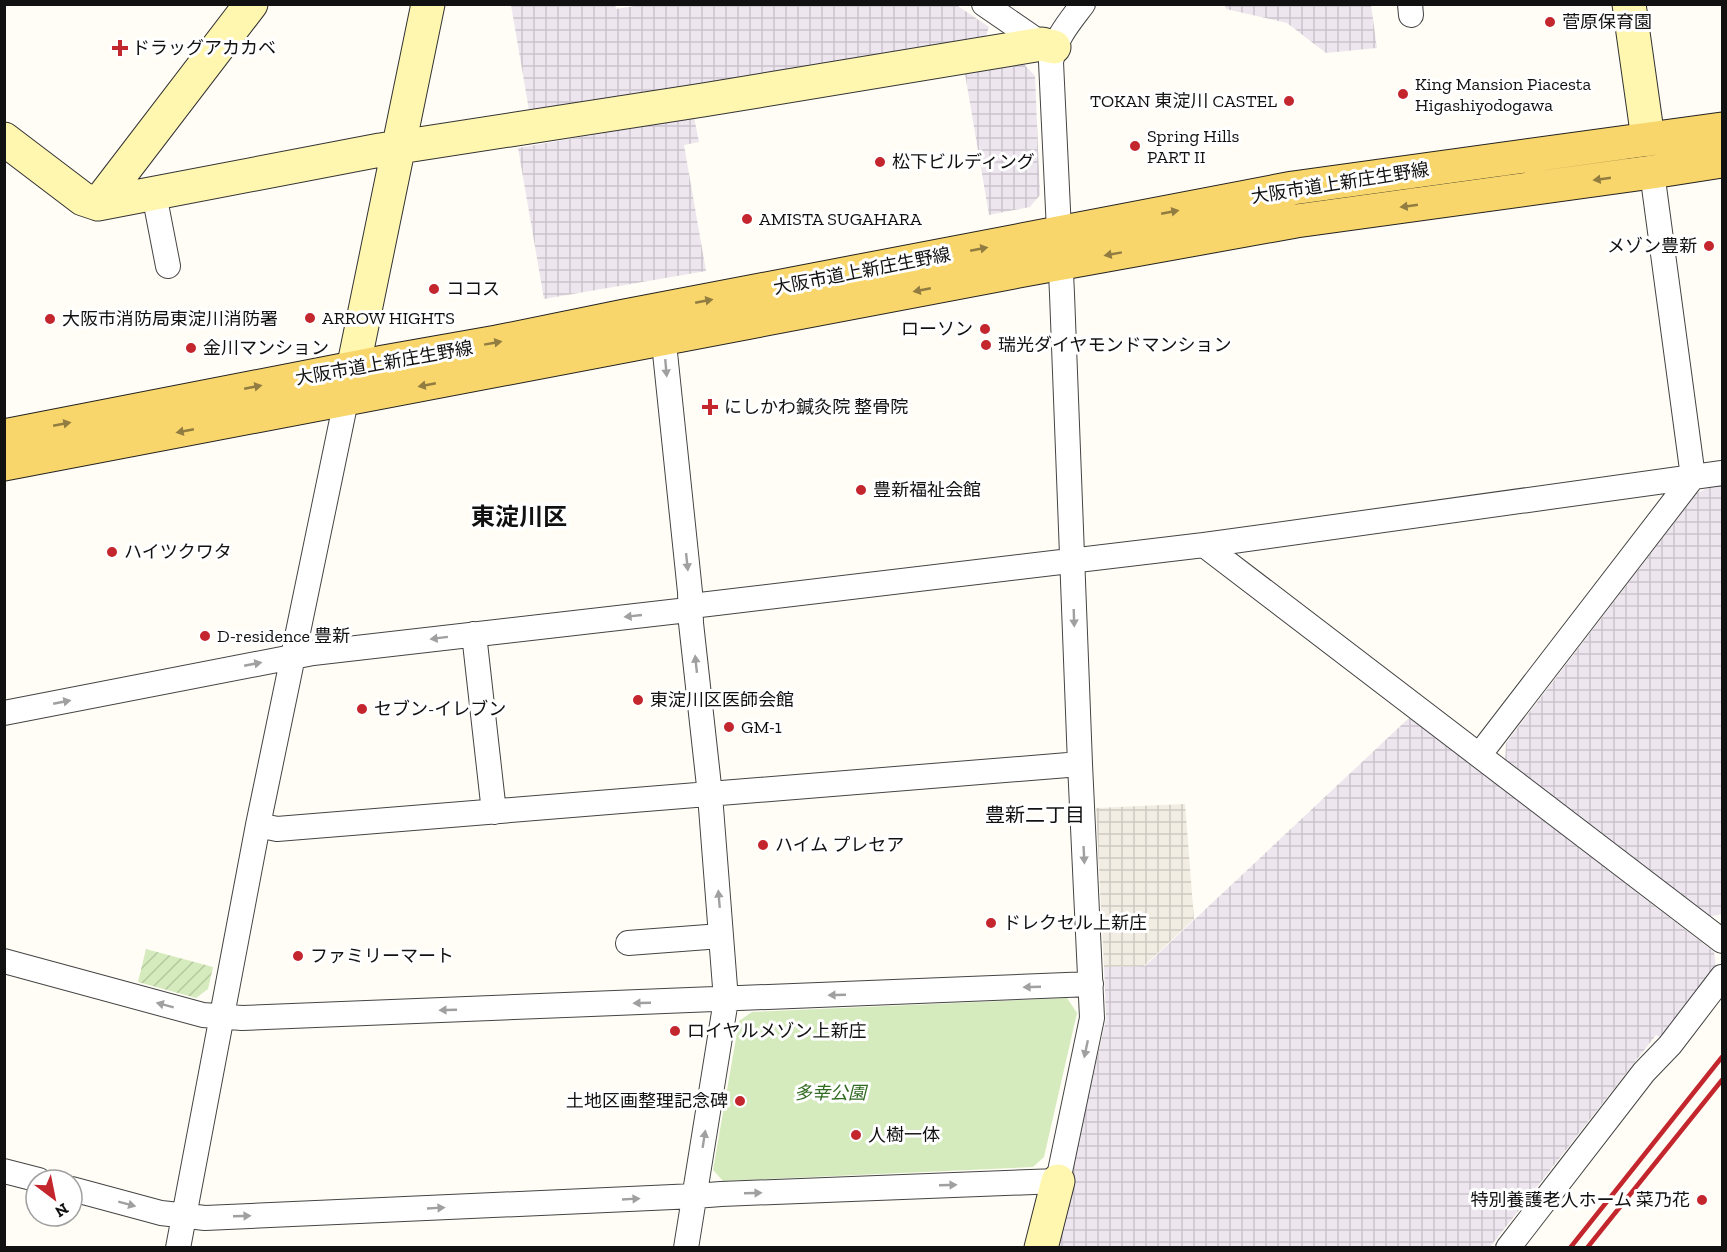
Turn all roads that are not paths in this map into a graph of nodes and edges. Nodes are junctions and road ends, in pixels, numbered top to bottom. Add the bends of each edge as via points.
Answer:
1 (251, 4) edge
2 (428, 4) edge
3 (984, 4) edge
4 (1083, 4) edge
5 (1629, 4) edge
6 (1048, 45) junction
7 (1722, 129) edge
8 (4, 139) edge
9 (1648, 140) junction
10 (398, 147) junction
11 (1722, 160) edge
12 (1652, 172) junction
13 (154, 194) junction
14 (98, 204) junction
15 (1059, 248) junction
16 (168, 266) dead end
17 (662, 324) junction
18 (349, 385) junction
19 (4, 436) edge
20 (4, 464) edge
21 (1722, 473) edge
22 (1693, 477) junction
23 (1204, 545) junction
24 (1072, 560) junction
25 (690, 607) junction
26 (474, 634) junction
27 (293, 657) junction
28 (4, 713) edge
29 (1480, 754) junction
30 (1080, 764) junction
31 (710, 795) junction
32 (494, 812) junction
33 (258, 825) junction
34 (722, 936) junction
35 (1722, 941) edge
36 (628, 943) dead end
37 (4, 961) edge
38 (1722, 976) edge
39 (1090, 984) junction
40 (726, 1000) junction
41 (221, 1018) junction
42 (4, 1171) edge
43 (24, 1176) edge
44 (1058, 1181) junction
45 (84, 1192) edge
46 (695, 1196) junction
47 (183, 1215) junction
48 (177, 1248) edge
49 (686, 1248) edge
50 (1041, 1248) edge
51 (1508, 1248) edge

1 - 14 street
2 - 10 street
3 - 6 street
4 - 6 street
5 - 9 street
6 - 10 street
6 - 15 street
7 - 9 main road, 大阪市道上新庄生野線
8 - 14 street via 83,199
15 -> 9 main road, 大阪市道上新庄生野線 via 1293,188
10 - 13 street
10 - 18 street
11 - 12 main road, 大阪市道上新庄生野線
12 -> 15 main road, 大阪市道上新庄生野線 via 1296,221
12 - 22 street
13 - 14 street
13 - 16 street
15 - 17 main road, 大阪市道上新庄生野線
15 - 24 street
17 - 18 main road, 大阪市道上新庄生野線 via 497,342
17 -> 25 street
19 -> 18 main road, 大阪市道上新庄生野線
18 -> 20 main road, 大阪市道上新庄生野線
18 - 27 street
21 - 22 street
22 - 23 street
22 - 29 street
23 - 24 street
23 - 29 street
24 - 25 street
24 -> 30 street
25 -> 26 street
31 -> 25 street
26 -> 27 street
26 - 32 street
28 -> 27 street
27 - 33 street
29 - 35 street
30 - 31 street
30 -> 39 street
31 - 32 street
34 -> 31 street
32 - 33 street via 277,829
33 - 41 street
34 - 36 street
34 - 40 street
41 -> 37 street
38 - 51 street
39 -> 40 street
39 -> 44 street via 1092,1018
40 -> 41 street
46 -> 40 street
41 - 47 street
42 - 43 street
46 -> 44 street
44 - 50 street
45 -> 47 street
47 -> 46 street via 205,1218
46 - 49 street
47 - 48 street

